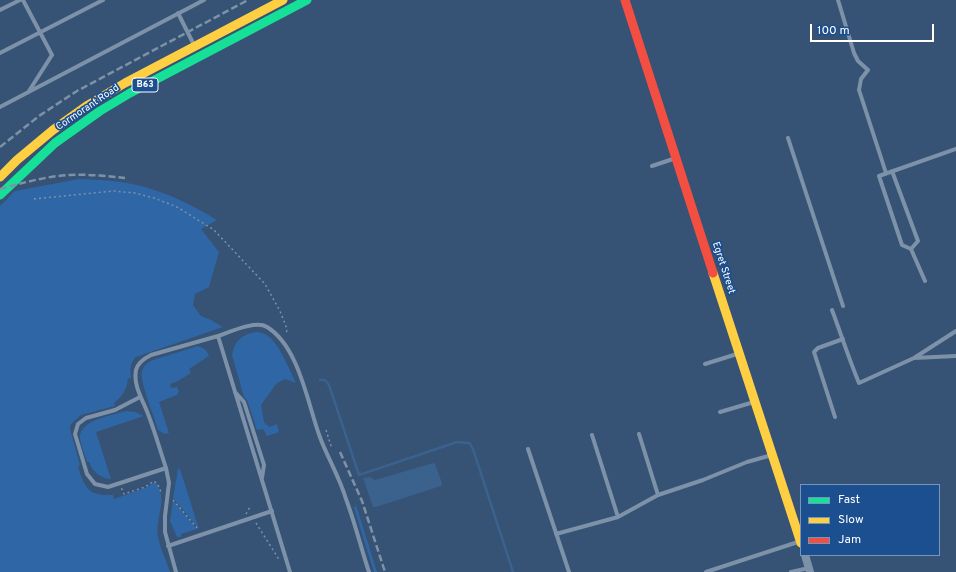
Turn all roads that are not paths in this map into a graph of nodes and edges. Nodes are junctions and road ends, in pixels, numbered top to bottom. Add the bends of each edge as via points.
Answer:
1 (20, 0) edge
2 (23, 0) edge
3 (102, 0) edge
4 (204, 0) edge
5 (283, 0) edge
6 (307, 0) edge
7 (625, 0) edge
8 (838, 0) edge
9 (0, 10) edge
10 (178, 14) junction
11 (40, 32) junction
12 (195, 47) junction
13 (0, 53) edge
14 (29, 92) junction
15 (0, 107) edge
16 (788, 138) dead end
17 (956, 150) edge
18 (676, 158) junction
19 (652, 166) dead end
20 (892, 171) junction
21 (886, 173) junction
22 (0, 177) edge
23 (0, 195) edge
24 (911, 249) junction
25 (925, 281) dead end
26 (843, 306) dead end
27 (832, 310) dead end
28 (956, 331) edge
29 (218, 336) junction
30 (843, 339) junction
31 (740, 353) junction
32 (956, 356) edge
33 (914, 358) junction
34 (705, 364) dead end
35 (140, 396) junction
36 (755, 402) junction
37 (720, 412) dead end
38 (835, 417) dead end
39 (639, 434) dead end
40 (592, 435) dead end
41 (528, 449) dead end
42 (772, 455) junction
43 (166, 468) junction
44 (658, 495) junction
45 (272, 511) junction
46 (618, 516) junction
47 (556, 534) junction
48 (800, 539) edge
49 (800, 542) edge
50 (168, 546) junction
51 (805, 556) edge
52 (810, 570) edge
53 (176, 572) edge
54 (290, 572) edge
55 (369, 572) edge
56 (568, 572) edge
57 (706, 572) edge
58 (791, 572) edge

1 - 9 lane
2 - 11 lane
3 - 11 lane
4 - 10 lane
5 - 12 main road, Cormorant Road / B63
6 - 23 main road, Cormorant Road / B63 via 100,111 55,143
7 - 18 main road, Egret Street
8 - 21 lane via 854,53 858,62 868,70 861,79 859,90
10 - 12 lane
10 - 14 lane
11 - 13 lane
11 - 14 lane via 52,55
12 - 22 main road, Cormorant Road / B63 via 88,105 53,130
14 - 15 lane
16 - 26 lane
17 - 20 lane
18 - 19 lane
18 - 31 main road, Egret Street
20 - 21 lane
20 - 24 lane via 918,241
21 - 24 lane via 879,176 881,183 902,245
24 - 25 lane
27 - 30 lane
28 - 33 lane
29 - 35 lane via 141,360 136,369
29 - 45 lane
29 - 55 lane via 255,324 266,326 285,344 299,370 321,439 346,498
30 - 33 lane via 859,383
30 - 38 lane via 818,348 814,352
31 - 34 lane
31 - 36 main road, Egret Street
32 - 33 lane
35 - 43 lane
35 - 43 lane via 115,410 86,418 78,424 75,434 87,474 95,484 108,487
36 - 37 lane
36 - 42 main road, Egret Street
39 - 44 lane
40 - 46 lane
41 - 47 lane
42 - 44 lane
42 - 48 main road, Egret Street
43 - 50 lane via 169,483 165,532
44 - 46 lane
45 - 50 lane
45 - 54 lane
46 - 47 lane
47 - 56 lane
49 - 57 lane
50 - 53 lane
51 - 52 street
52 - 58 lane

